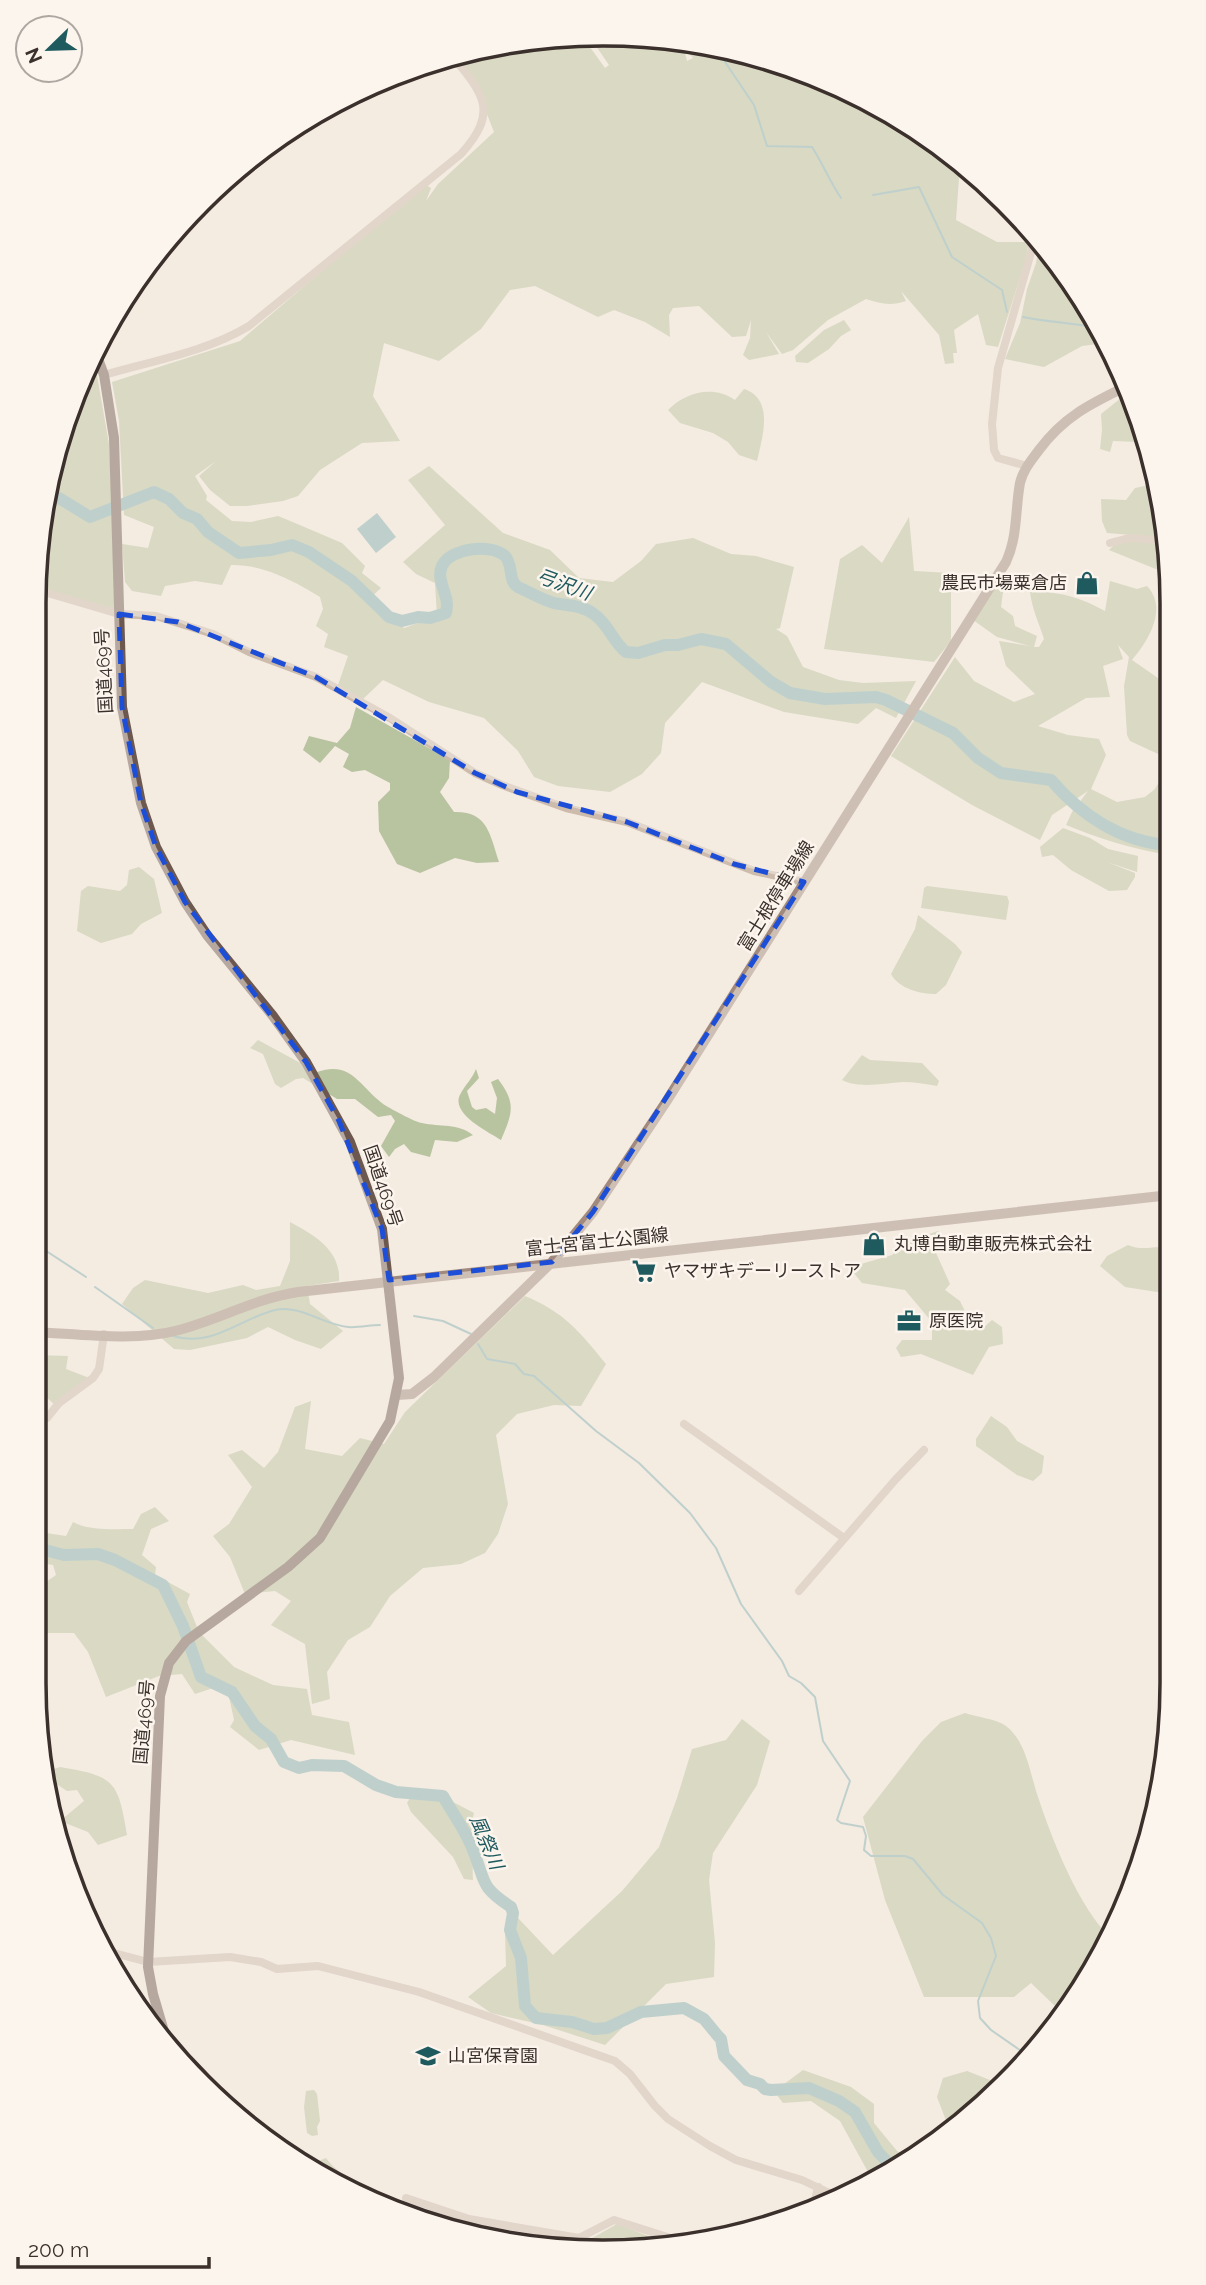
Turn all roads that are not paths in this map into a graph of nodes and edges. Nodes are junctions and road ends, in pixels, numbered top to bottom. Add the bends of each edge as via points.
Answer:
1 (459, 64) edge
2 (1032, 248) edge
3 (100, 363) edge
4 (104, 375) junction
5 (1118, 390) edge
6 (1027, 466) junction
7 (1157, 541) edge
8 (1110, 542) dead end
9 (46, 593) edge
10 (119, 614) junction
11 (804, 882) junction
12 (1160, 1196) edge
13 (552, 1262) junction
14 (389, 1280) junction
15 (46, 1332) edge
16 (104, 1334) junction
17 (397, 1395) junction
18 (47, 1418) dead end
19 (684, 1424) dead end
20 (924, 1450) dead end
21 (845, 1538) junction
22 (799, 1591) dead end
23 (116, 1954) edge
24 (148, 1962) junction
25 (161, 2021) edge
26 (818, 2187) junction
27 (828, 2192) edge
28 (816, 2197) edge
29 (406, 2198) dead end
30 (664, 2236) edge

1 - 4 street via 476,85 484,113 481,127 461,154 249,326 205,346
2 - 6 street via 998,368 992,424 998,458
3 - 4 highway, 国道469号
4 - 10 highway, 国道469号 via 114,438
5 - 6 main road, 富士根停車場線 via 1072,415
6 - 11 main road, 富士根停車場線 via 1006,562
7 - 8 street
9 - 10 street
10 - 11 street via 178,622 316,677 475,773 517,792 627,822 734,864
10 - 14 highway, 国道469号 via 122,707 141,803 156,847 186,902 298,1050 335,1114 382,1229
11 - 13 main road, 富士根停車場線 via 593,1213
12 - 13 main road, 富士宮富士公園線
13 - 14 main road, 富士宮富士公園線
13 - 17 main road, 富士根停車場線 via 434,1377 412,1394
14 - 16 main road, 富士宮富士公園線 via 274,1296 180,1330
14 - 17 highway, 国道469号
15 - 16 main road, 富士宮富士公園線
16 - 18 street via 99,1369 93,1378
17 - 24 highway, 国道469号 via 380,1440 312,1547 186,1641 169,1663 160,1696
19 - 21 street
20 - 21 street
21 - 22 street
23 - 24 street
24 - 25 highway, 国道469号
24 - 26 street via 230,1957 278,1969 318,1966 419,1992 615,2061 668,2119 710,2146 736,2160
26 - 27 street
26 - 28 street
29 - 30 street via 469,2219 579,2238 614,2220

